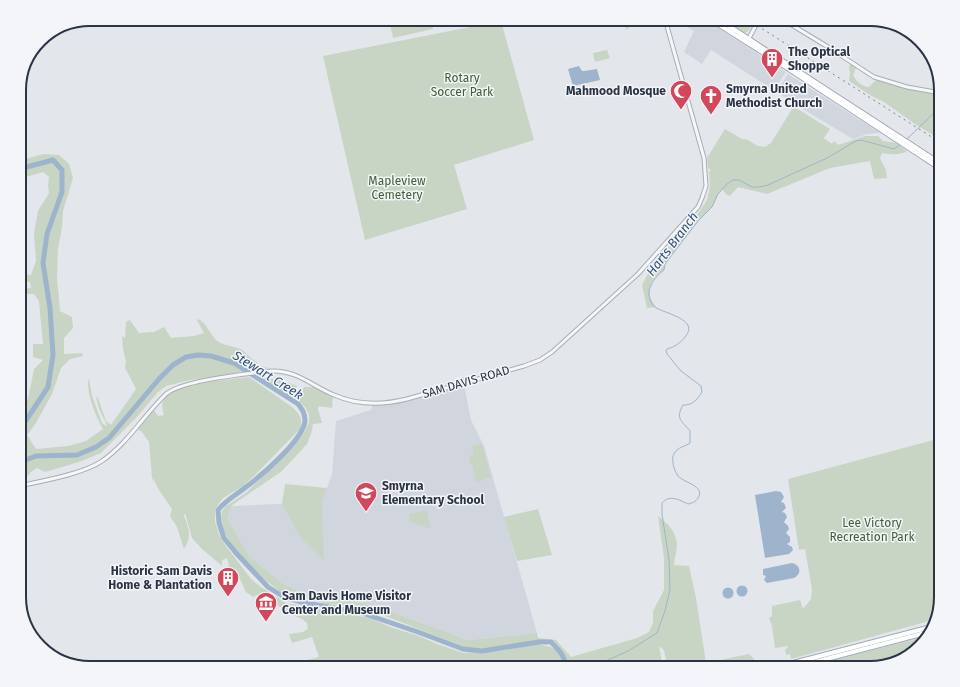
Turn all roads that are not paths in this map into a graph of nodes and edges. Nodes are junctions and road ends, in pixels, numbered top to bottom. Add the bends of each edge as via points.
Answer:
1 (667, 26) edge
2 (723, 26) edge
3 (728, 26) edge
4 (756, 26) edge
5 (793, 26) edge
6 (748, 40) junction
7 (934, 92) edge
8 (909, 145) junction
9 (934, 160) edge
10 (934, 164) edge
11 (26, 484) edge
12 (926, 628) edge
13 (922, 634) edge
14 (801, 661) edge
15 (819, 661) edge

1 - 11 street, SAM DAVIS ROAD via 704,158 705,192 698,207 642,270 558,348 544,358 524,366 390,402 351,401 334,396 304,378 282,371 184,384 170,390 156,403 115,451 101,462 84,470
2 - 6 main road
3 - 6 main road
4 - 6 street
5 - 7 street via 879,80
6 - 8 main road
8 - 9 main road
8 - 10 main road
12 - 14 main road
13 - 15 main road

